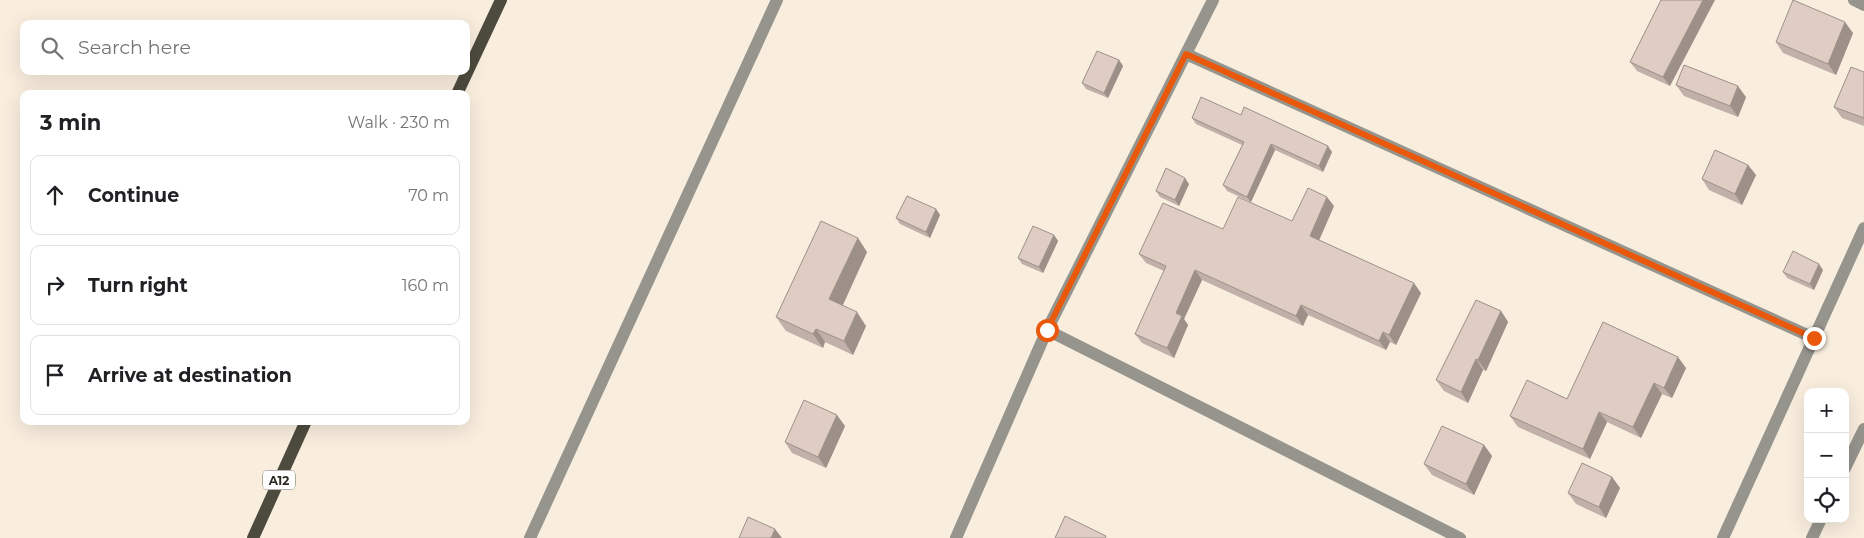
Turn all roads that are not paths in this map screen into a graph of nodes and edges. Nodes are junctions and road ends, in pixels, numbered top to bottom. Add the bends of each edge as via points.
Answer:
1 (501, 0) edge
2 (778, 0) edge
3 (1213, 0) edge
4 (1854, 0) edge
5 (1864, 4) edge
6 (1186, 54) junction
7 (470, 66) edge
8 (466, 75) edge
9 (459, 90) edge
10 (1864, 228) edge
11 (1047, 330) junction
12 (1814, 338) junction
13 (304, 425) edge
14 (1864, 429) edge
15 (1849, 460) edge
16 (1819, 523) edge
17 (252, 538) edge
18 (530, 538) edge
19 (956, 538) edge
20 (1460, 538) edge
21 (1723, 538) edge
22 (1812, 538) edge

1 - 7 main road
2 - 18 street
3 - 6 street
4 - 5 street
6 - 11 street
6 - 12 street
8 - 9 main road
10 - 12 street
11 - 19 street
11 - 20 street
12 - 21 street
13 - 17 main road, A12
14 - 15 street
16 - 22 street

